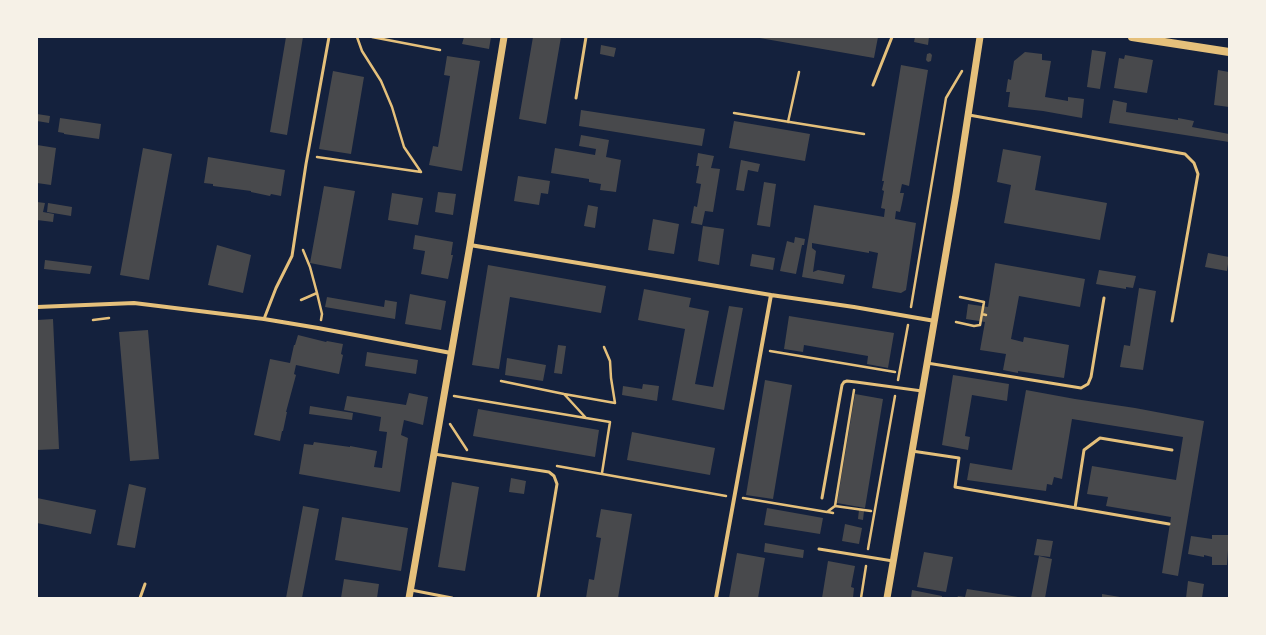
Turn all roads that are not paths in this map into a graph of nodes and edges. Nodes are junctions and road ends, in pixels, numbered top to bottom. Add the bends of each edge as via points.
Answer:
1 (329, 37) edge
2 (504, 37) edge
3 (586, 37) edge
4 (892, 37) edge
5 (980, 37) edge
6 (1132, 37) edge
7 (1229, 52) edge
8 (873, 85) dead end
9 (576, 98) dead end
10 (968, 115) junction
11 (470, 245) junction
12 (771, 295) junction
13 (1104, 298) dead end
14 (37, 307) edge
15 (264, 319) junction
16 (935, 321) junction
17 (1172, 321) dead end
18 (451, 353) junction
19 (927, 363) junction
20 (922, 392) junction
21 (1172, 450) dead end
22 (912, 451) junction
23 (434, 454) junction
24 (822, 498) dead end
25 (1074, 508) junction
26 (1169, 524) dead end
27 (818, 549) dead end
28 (893, 561) junction
29 (145, 584) dead end
30 (411, 590) junction
31 (140, 598) edge
32 (409, 598) edge
33 (452, 598) edge
34 (538, 598) edge
35 (716, 598) edge
36 (887, 598) edge

1 - 15 lane via 292,256
2 - 11 street
3 - 9 lane
4 - 8 lane
5 - 10 street
6 - 7 main road
10 - 16 street
10 - 17 lane via 1185,154 1194,163 1198,174
11 - 12 street
11 - 18 street
12 - 16 street
12 - 35 street
13 - 19 lane via 1091,377 1088,384 1082,388
14 - 15 street via 134,303
15 - 18 street
16 - 19 street
18 - 23 street
19 - 20 street
20 - 22 street
20 - 24 lane via 844,382
21 - 25 lane via 1100,438 1084,450
22 - 25 lane via 959,458 955,487
22 - 28 street
23 - 30 street
23 - 34 lane via 549,472 554,476 557,484
25 - 26 lane
27 - 28 lane
28 - 36 street
29 - 31 lane
30 - 32 street
30 - 33 lane

